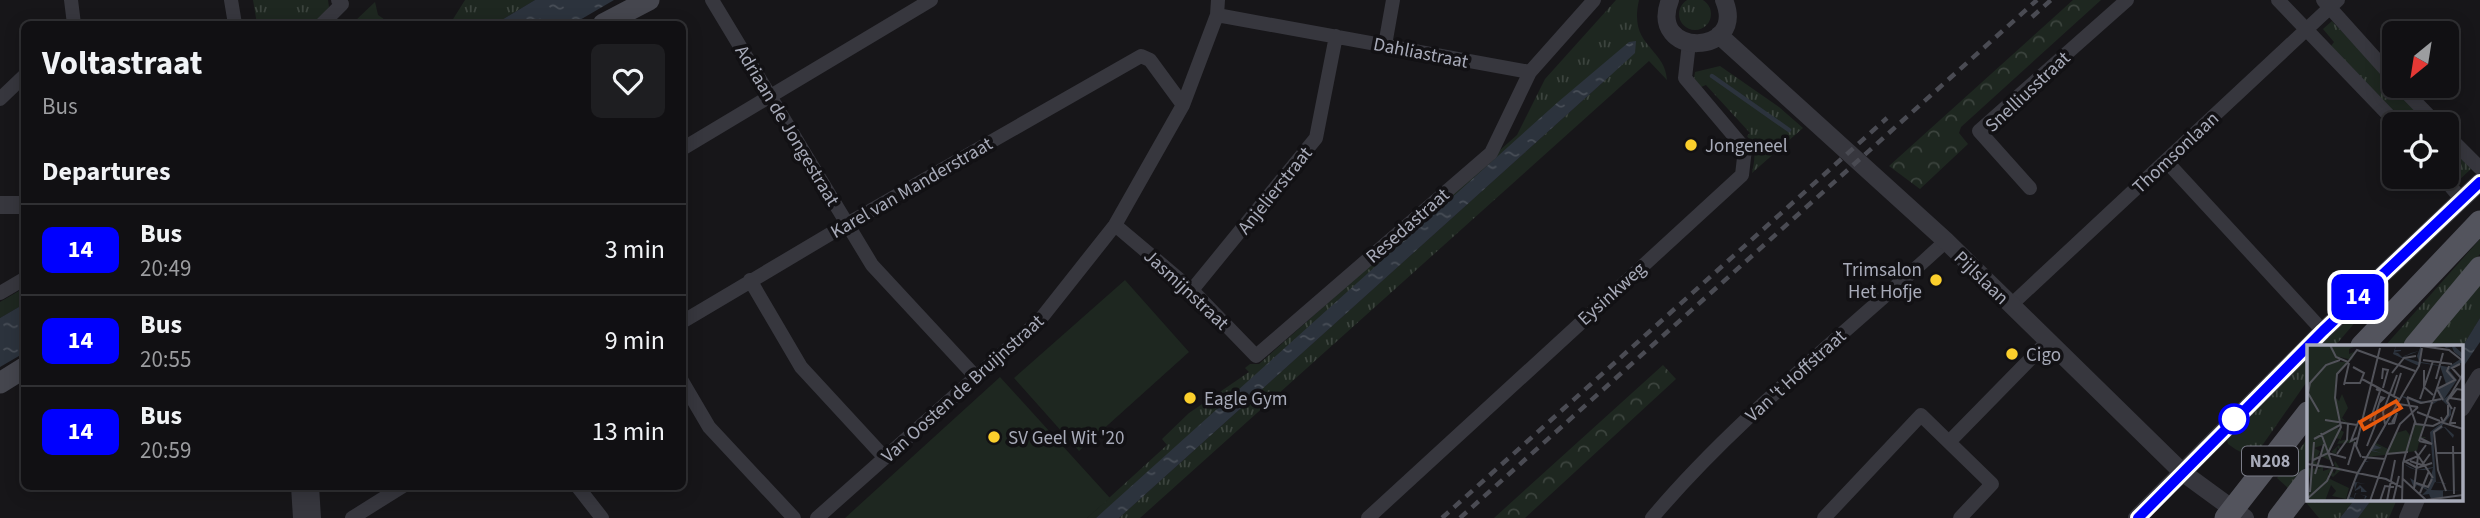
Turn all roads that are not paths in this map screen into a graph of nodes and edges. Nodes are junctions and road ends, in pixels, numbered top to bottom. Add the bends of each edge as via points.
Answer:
1 (71, 0) edge
2 (231, 0) edge
3 (338, 0) edge
4 (649, 0) edge
5 (712, 0) edge
6 (931, 0) edge
7 (1219, 0) edge
8 (1393, 0) edge
9 (1594, 0) edge
10 (1670, 0) edge
11 (1724, 0) edge
12 (2127, 0) edge
13 (2278, 0) edge
14 (2330, 3) edge
15 (1217, 15) junction
16 (74, 21) edge
17 (234, 21) edge
18 (325, 21) edge
19 (609, 21) edge
20 (2305, 31) junction
21 (1719, 35) junction
22 (1336, 36) junction
23 (1689, 43) junction
24 (1385, 45) junction
25 (2382, 65) edge
26 (1530, 72) junction
27 (21, 79) edge
28 (770, 95) junction
29 (2412, 98) edge
30 (0, 99) edge
31 (1183, 105) junction
32 (2385, 112) edge
33 (2425, 112) edge
34 (686, 147) edge
35 (2459, 147) edge
36 (2166, 161) junction
37 (2480, 168) edge
38 (2480, 181) edge
39 (2031, 188) dead end
40 (2452, 189) edge
41 (2461, 199) junction
42 (0, 205) edge
43 (21, 205) edge
44 (2480, 222) edge
45 (847, 223) junction
46 (1115, 225) junction
47 (1946, 241) junction
48 (2480, 268) edge
49 (21, 281) edge
50 (750, 281) junction
51 (1192, 290) junction
52 (0, 293) edge
53 (2011, 305) junction
54 (686, 320) edge
55 (2323, 331) junction
56 (2047, 342) junction
57 (2309, 345) edge
58 (2363, 345) edge
59 (2416, 345) edge
60 (2307, 347) edge
61 (1256, 356) joint
62 (21, 370) edge
63 (975, 376) junction
64 (2480, 377) edge
65 (0, 383) edge
66 (686, 388) edge
67 (2462, 406) edge
68 (2307, 414) edge
69 (1949, 442) junction
70 (885, 458) junction
71 (2182, 472) junction
72 (2307, 481) edge
73 (298, 490) edge
74 (312, 490) edge
75 (397, 490) edge
76 (580, 490) edge
77 (2416, 500) edge
78 (2234, 515) edge
79 (300, 518) edge
80 (314, 518) edge
81 (352, 518) edge
82 (602, 518) edge
83 (794, 518) edge
84 (817, 518) edge
85 (1368, 518) edge
86 (1652, 518) edge
87 (1824, 518) edge
88 (1960, 518) edge
89 (2137, 518) edge
90 (2279, 518) edge
91 (2408, 518) edge

1 - 16 street
2 - 17 street
3 - 18 street via 342,4
4 - 19 main road
5 - 28 street, Adriaan de Jongestraat
6 - 28 street
7 - 15 street, Van Oosten de Bruijnstraat
8 - 24 street
9 - 26 street
10 - 23 street via 1666,11 1669,27
11 - 21 street via 1727,20
12 - 39 street, Snelliusstraat via 1979,131
13 - 20 street
14 - 20 street, Thomsonlaan
14 - 25 street
15 - 22 street, Dahliastraat
15 - 31 street, Van Oosten de Bruijnstraat
20 - 32 street
20 - 36 street, Thomsonlaan
21 - 23 street via 1705,43
21 - 47 street, Pijlslaan
22 - 24 street, Dahliastraat
22 - 51 street, Anjelierstraat via 1316,138
23 - 85 street, Eysinkweg via 1685,78 1745,149 1742,175
24 - 26 street, Dahliastraat
26 - 61 street, Resedastraat via 1490,153
27 - 30 street
28 - 34 street
28 - 45 street, Adriaan de Jongestraat
29 - 33 street
31 - 45 street, Karel van Manderstraat via 1150,60 1141,56
31 - 46 street, Van Oosten de Bruijnstraat
35 - 37 street
36 - 53 street, Thomsonlaan
36 - 55 street
38 - 41 street
40 - 41 street
41 - 55 street
42 - 43 street
44 - 58 main road
45 - 50 street, Karel van Manderstraat
45 - 63 street, Adriaan de Jongestraat via 872,265
46 - 51 street, Jasmijnstraat
46 - 63 street, Van Oosten de Bruijnstraat via 1039,321
47 - 53 street, Pijlslaan
47 - 86 street, Van 't Hoffstraat via 1754,411 1697,465
48 - 59 main road
49 - 52 street
50 - 54 street, Karel van Manderstraat
50 - 70 street via 801,367
51 - 61 street, Jasmijnstraat
53 - 56 street, Pijlslaan
55 - 57 street
56 - 69 street
56 - 71 street, Pijlslaan
60 - 71 street
62 - 65 main road
63 - 70 street, Van Oosten de Bruijnstraat
64 - 67 street
66 - 83 street via 709,427
68 - 78 main road, N208
69 - 87 street via 1921,415
69 - 88 street via 1992,484
70 - 84 street, Van Oosten de Bruijnstraat
71 - 78 street, Pijlslaan
71 - 89 street
72 - 90 main road, N208
73 - 79 street
74 - 80 street
75 - 81 street
76 - 82 street
77 - 91 street

